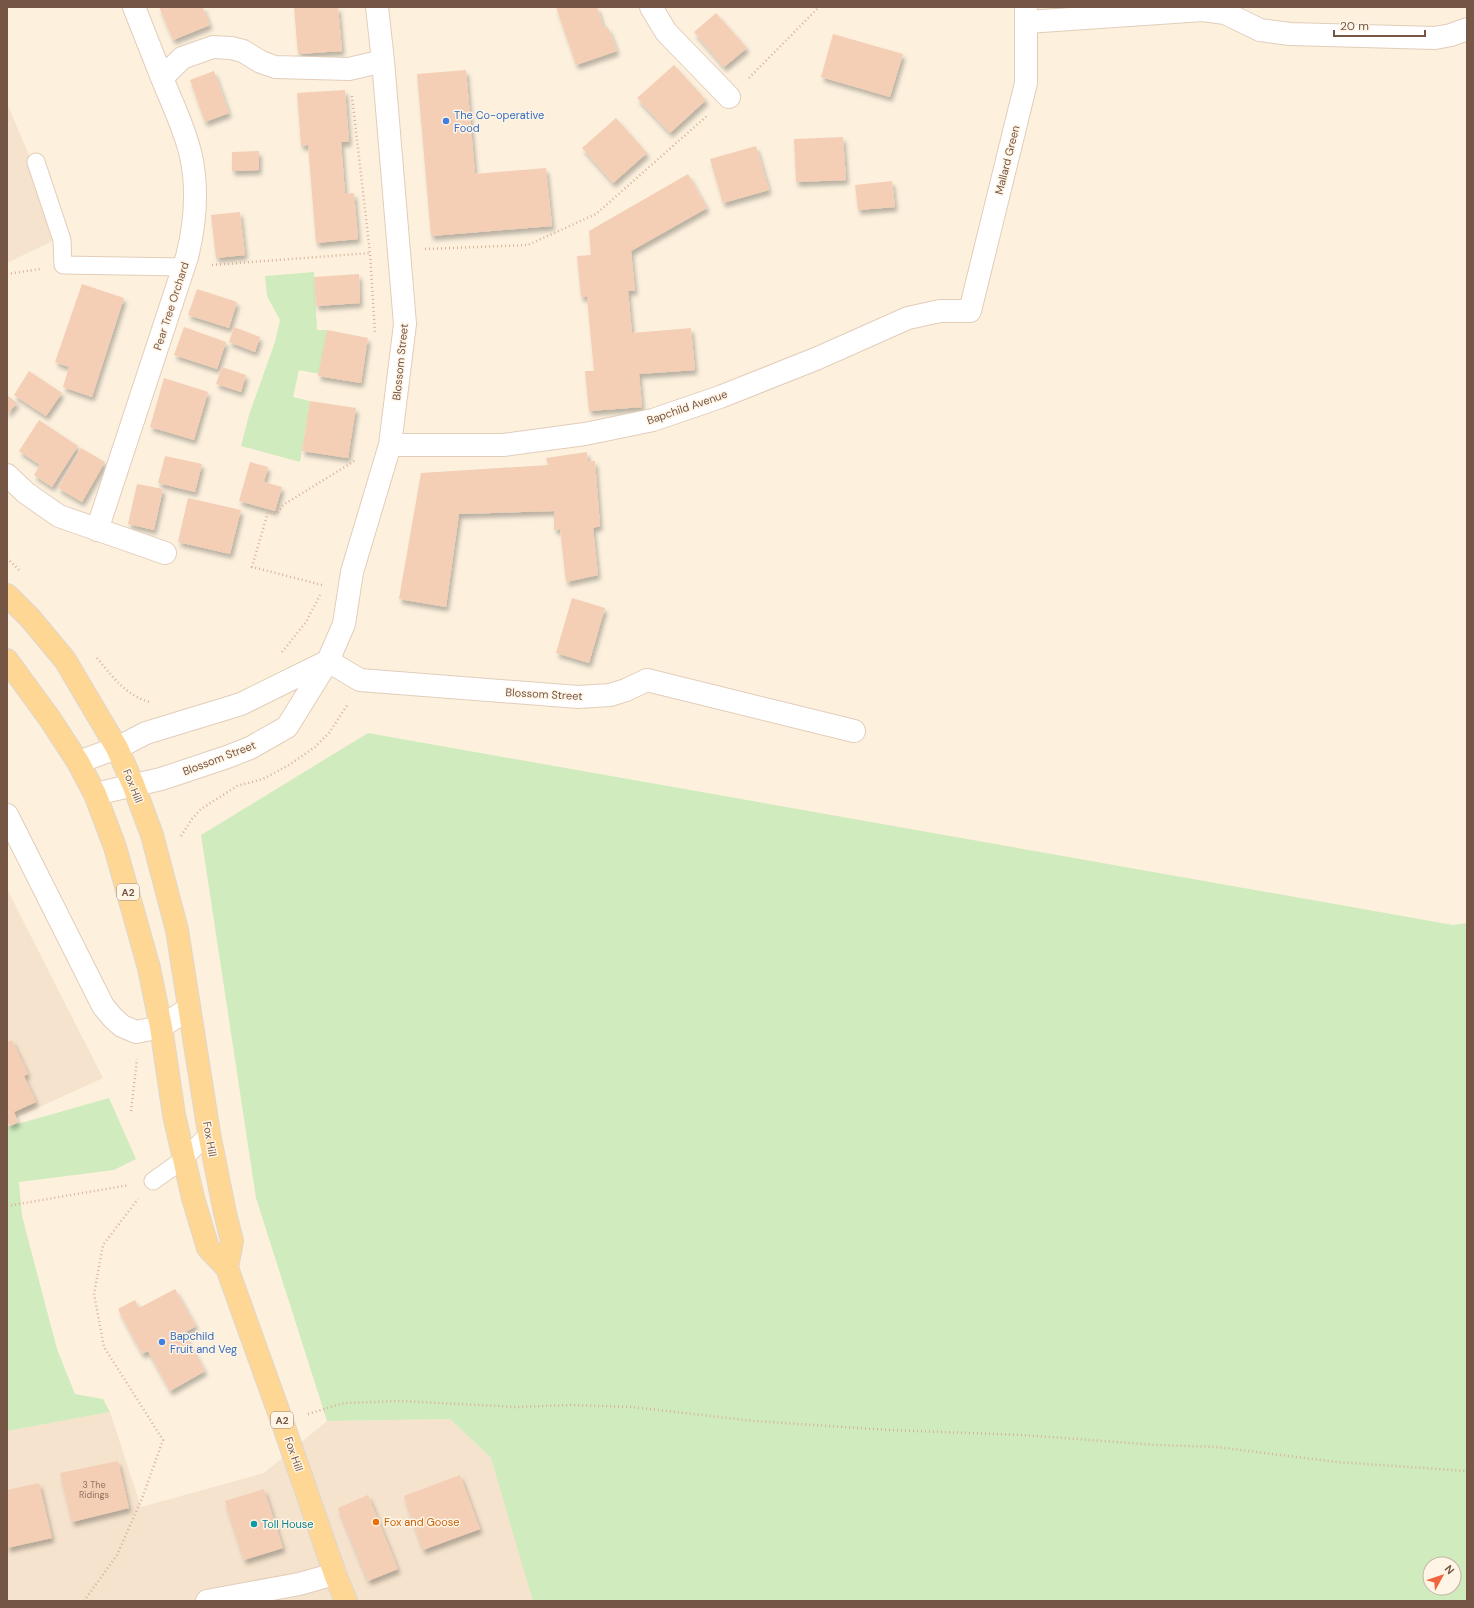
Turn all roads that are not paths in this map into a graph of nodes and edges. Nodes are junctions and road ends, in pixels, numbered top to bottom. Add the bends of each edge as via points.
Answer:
1 (134, 7) edge
2 (377, 7) edge
3 (651, 7) edge
4 (1026, 14) edge
5 (1467, 29) edge
6 (383, 60) junction
7 (162, 78) junction
8 (730, 97) road end
9 (36, 162) dead end
10 (183, 267) junction
11 (970, 311) joint
12 (390, 444) junction
13 (7, 475) edge
14 (97, 530) junction
15 (165, 554) dead end
16 (7, 595) edge
17 (7, 660) edge
18 (328, 661) junction
19 (854, 731) dead end
20 (117, 748) junction
21 (78, 762) junction
22 (133, 784) junction
23 (95, 794) junction
24 (7, 815) edge
25 (188, 1009) junction
26 (161, 1027) junction
27 (209, 1133) junction
28 (184, 1159) junction
29 (153, 1181) road end
30 (228, 1268) junction
31 (335, 1574) junction
32 (207, 1601) edge
33 (346, 1601) edge

1 - 7 street, Pear Tree Orchard
2 - 6 street, Blossom Street
3 - 8 street via 666,32
4 - 5 street via 1203,10 1225,13 1260,30 1290,34 1435,38
4 - 11 street, Mallard Green via 1026,83
6 - 7 street via 349,69 275,67 243,51 214,47 182,58
6 - 12 street, Blossom Street via 405,324
7 - 10 street, Pear Tree Orchard via 191,157 194,218 192,237
9 - 10 lane via 62,240 63,265
10 - 14 street, Pear Tree Orchard
11 - 12 street, Bapchild Avenue via 940,311 908,318 818,358 720,397 653,420 585,434 503,445
12 - 18 street, Blossom Street via 352,572 344,624
13 - 14 street via 26,493 59,516
14 - 15 street
16 - 20 main road, Fox Hill / A2 via 65,660
17 - 21 main road, Fox Hill / A2
18 - 19 street, Blossom Street via 360,680 578,697 610,695 647,680
18 - 20 street via 242,704 146,733
18 - 22 street, Blossom Street via 288,727 250,748 227,757 161,779
20 - 21 street
20 - 22 main road, Fox Hill / A2
21 - 23 main road, Fox Hill / A2
22 - 23 street, Blossom Street
22 - 25 main road, Fox Hill / A2 via 152,835 177,930
23 - 26 main road, Fox Hill / A2 via 115,847 141,938
24 - 26 street via 103,1006 118,1022 136,1032
25 - 26 street
25 - 27 main road, Fox Hill / A2
26 - 28 main road, Fox Hill / A2 via 174,1116
27 - 28 lane
27 - 30 main road, Fox Hill / A2 via 232,1241
28 - 29 lane
28 - 30 main road, Fox Hill / A2 via 208,1248
30 - 31 main road, Fox Hill / A2
31 - 32 street via 299,1584
31 - 33 main road, A2

